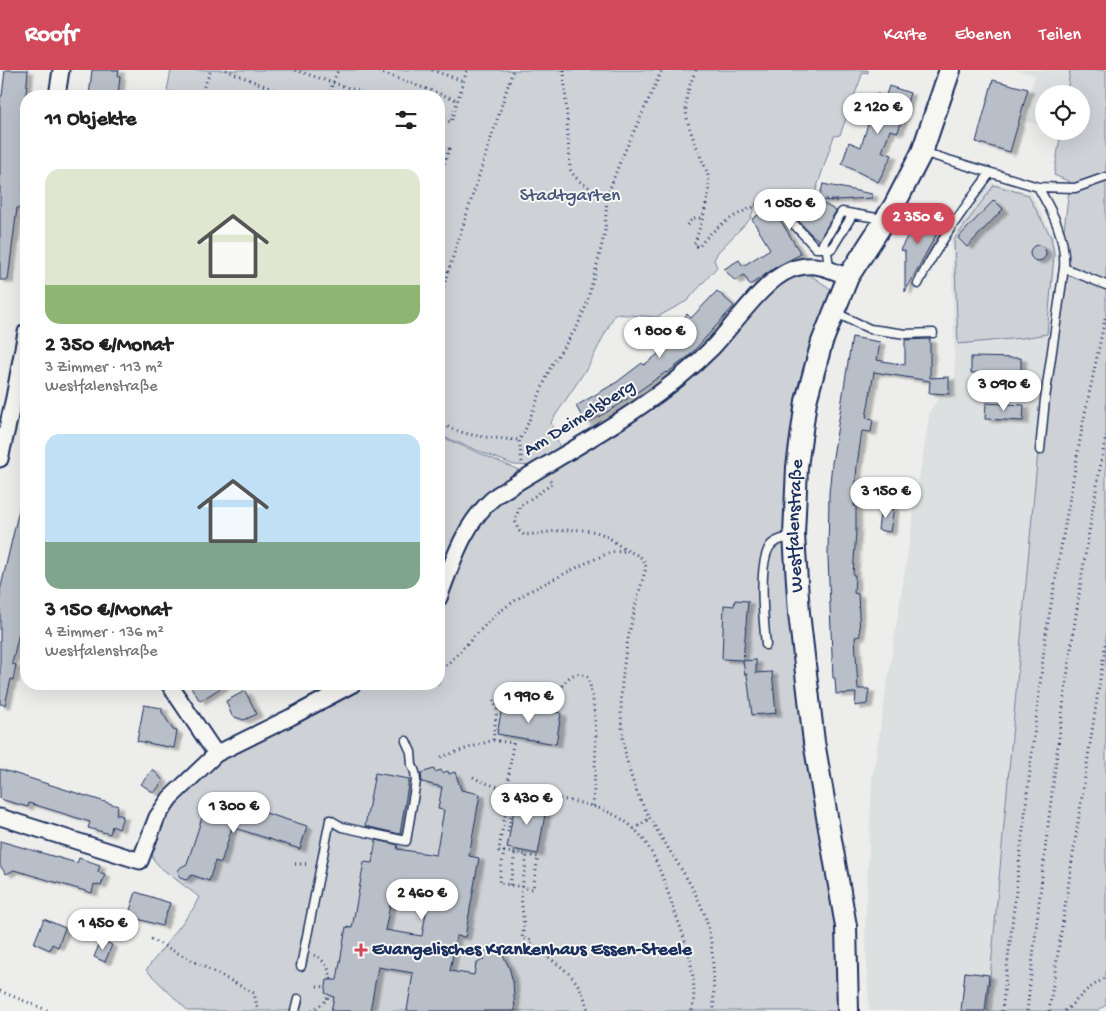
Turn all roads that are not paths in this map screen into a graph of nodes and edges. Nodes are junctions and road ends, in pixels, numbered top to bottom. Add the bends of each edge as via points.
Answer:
1 (61, 70) edge
2 (950, 70) edge
3 (58, 90) edge
4 (922, 152) junction
5 (990, 173) junction
6 (1106, 177) edge
7 (1038, 187) junction
8 (885, 219) junction
9 (790, 220) dead end
10 (826, 250) junction
11 (829, 268) junction
12 (1064, 268) junction
13 (848, 277) junction
14 (918, 284) dead end
15 (1106, 285) edge
16 (834, 312) junction
17 (933, 333) dead end
18 (20, 353) edge
19 (7, 399) edge
20 (1040, 450) dead end
21 (0, 459) edge
22 (794, 535) junction
23 (445, 583) edge
24 (766, 646) dead end
25 (173, 690) edge
26 (343, 690) edge
27 (406, 740) dead end
28 (216, 754) junction
29 (0, 817) edge
30 (301, 966) dead end
31 (298, 999) dead end
32 (295, 1011) edge
33 (848, 1011) edge

1 - 3 street
2 - 4 main road, Westfalenstraße
4 - 5 lane
4 - 8 main road, Westfalenstraße
5 - 7 lane
5 - 14 lane via 954,221
6 - 7 lane via 1075,188
7 - 12 lane via 1061,233
8 - 10 lane via 842,212 824,243
8 - 13 main road, Westfalenstraße
9 - 10 lane via 816,248
10 - 11 lane
11 - 13 street, Am Deimelsberg
11 - 23 street, Am Deimelsberg via 811,265 789,270 770,283 680,377 628,415 486,504 461,542
12 - 15 lane
12 - 20 lane
13 - 16 main road, Westfalenstraße
16 - 17 lane via 870,328 906,334
16 - 22 main road, Westfalenstraße via 806,401 797,467
18 - 19 street
19 - 21 street
22 - 24 lane via 771,544 764,557
22 - 33 main road, Westfalenstraße via 809,701 846,926
25 - 28 street
26 - 28 street
27 - 30 lane via 416,772 406,841 342,828 330,820
28 - 29 street via 170,798 158,817 140,860
31 - 32 lane

